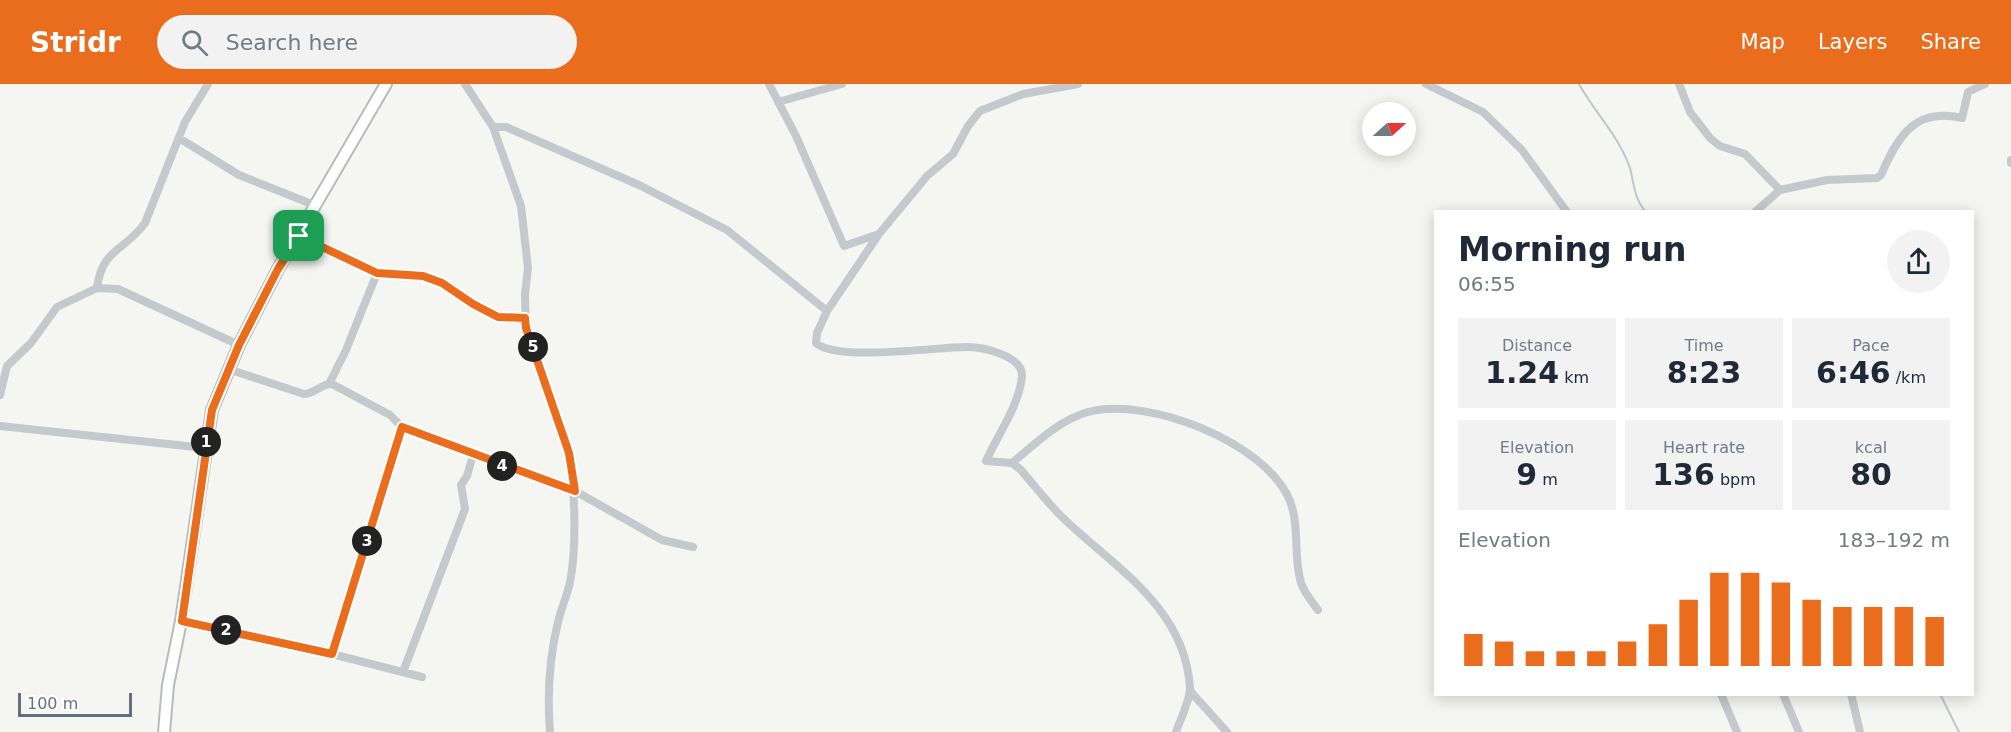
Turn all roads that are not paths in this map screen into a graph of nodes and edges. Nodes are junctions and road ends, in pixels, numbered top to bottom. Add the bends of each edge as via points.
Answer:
1 (208, 84) edge
2 (386, 84) edge
3 (465, 84) edge
4 (769, 84) edge
5 (842, 84) edge
6 (1078, 84) edge
7 (1426, 84) edge
8 (1679, 84) edge
9 (1985, 84) edge
10 (778, 102) junction
11 (493, 127) junction
12 (179, 138) junction
13 (1780, 190) junction
14 (314, 205) junction
15 (1566, 210) edge
16 (1757, 210) edge
17 (879, 234) junction
18 (299, 236) junction
19 (377, 273) junction
20 (97, 288) junction
21 (827, 311) junction
22 (525, 318) junction
23 (239, 345) junction
24 (228, 369) junction
25 (329, 384) junction
26 (0, 395) edge
27 (0, 426) edge
28 (402, 427) junction
29 (205, 448) junction
30 (473, 456) junction
31 (1012, 463) junction
32 (575, 491) junction
33 (693, 548) dead end
34 (1318, 610) dead end
35 (182, 621) junction
36 (332, 654) junction
37 (403, 672) junction
38 (422, 677) dead end
39 (1190, 691) junction
40 (1721, 696) edge
41 (1784, 696) edge
42 (1851, 696) edge
43 (164, 732) edge
44 (550, 732) edge
45 (1176, 732) edge
46 (1227, 732) edge
47 (1737, 732) edge
48 (1799, 732) edge
49 (1860, 732) edge

1 - 12 street
2 - 14 main road
3 - 11 street
4 - 10 street
5 - 10 street
6 - 17 street via 1023,94 980,111 953,153 927,176
7 - 15 street via 1483,112 1522,150
8 - 13 street via 1690,112 1710,138 1720,146 1745,154
9 - 13 street via 1968,92 1962,118 1933,115 1912,126 1877,178 1838,178
10 - 17 street via 841,243 844,246
11 - 21 street via 506,127 593,165 727,230
11 - 22 street via 521,206 528,268
12 - 14 street via 239,175
12 - 20 street via 145,223 103,263
13 - 16 street
14 - 18 main road
17 - 21 street
18 - 19 street
18 - 23 main road
19 - 22 street via 423,276 498,317
19 - 25 street
20 - 23 street via 118,289
20 - 26 street via 57,307 32,343 8,366
21 - 31 street via 817,333 816,343 822,348 906,351 967,347 1019,363 1022,374 1014,407 986,461
22 - 32 street via 569,453
23 - 24 main road
24 - 25 street via 304,394
24 - 29 main road via 212,410
25 - 28 street via 390,415
27 - 29 street
28 - 30 street
28 - 36 street
29 - 35 main road
30 - 32 street
30 - 37 street via 461,485 465,508
31 - 34 street via 1068,421 1088,412 1115,408 1183,421 1221,439 1250,453 1289,500 1301,584
31 - 39 street via 1062,516 1155,601 1181,644
32 - 33 street via 662,540
32 - 44 street via 570,581 558,619 548,681
35 - 36 street
35 - 43 main road via 168,685
36 - 37 street
37 - 38 street
39 - 45 street
39 - 46 street
40 - 47 street
41 - 48 street
42 - 49 street

